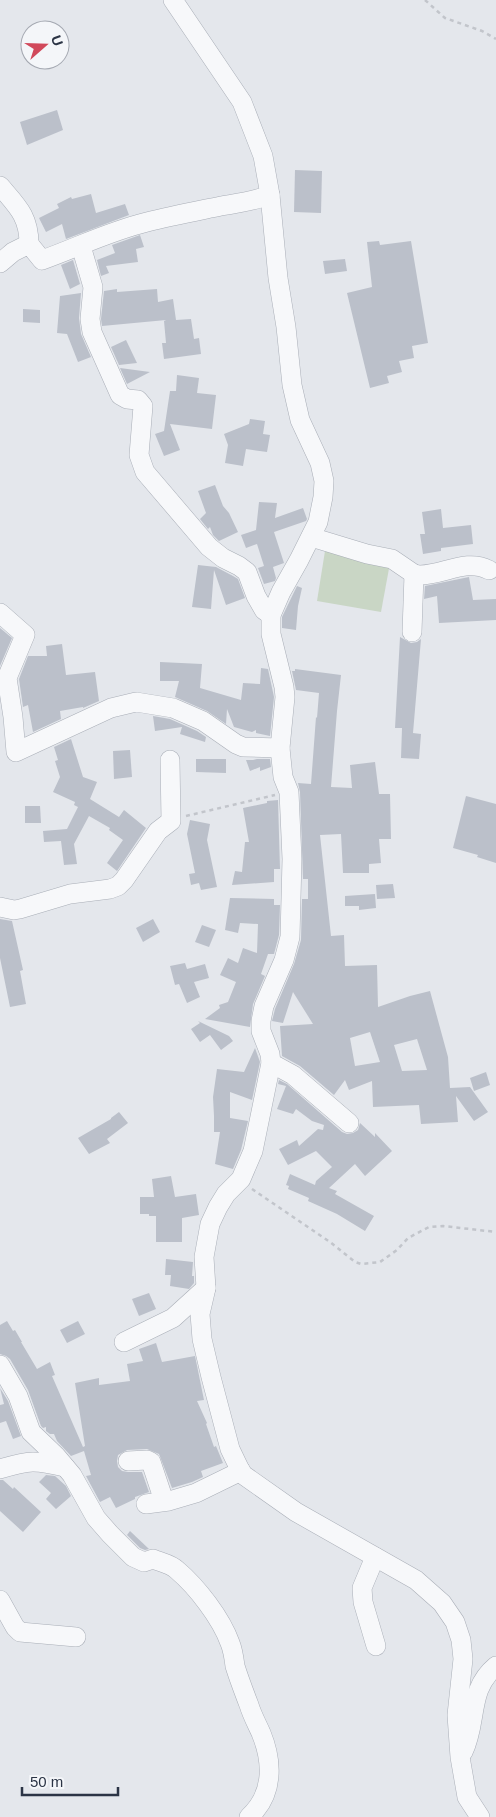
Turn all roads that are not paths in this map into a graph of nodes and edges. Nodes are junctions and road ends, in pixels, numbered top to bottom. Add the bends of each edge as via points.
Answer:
1 (173, 0) edge
2 (0, 186) edge
3 (270, 195) junction
4 (29, 244) junction
5 (81, 246) junction
6 (0, 263) edge
7 (312, 537) junction
8 (489, 570) dead end
9 (414, 574) junction
10 (0, 613) edge
11 (271, 615) junction
12 (412, 632) dead end
13 (280, 748) junction
14 (170, 760) dead end
15 (0, 907) edge
16 (271, 1064) junction
17 (349, 1123) dead end
18 (206, 1288) junction
19 (124, 1342) dead end
20 (0, 1365) edge
21 (128, 1461) dead end
22 (65, 1467) junction
23 (0, 1469) edge
24 (240, 1471) junction
25 (375, 1557) junction
26 (0, 1600) edge
27 (76, 1637) dead end
28 (376, 1646) dead end
29 (496, 1666) edge
30 (460, 1757) junction
31 (249, 1817) edge
32 (480, 1817) edge

1 - 3 street via 242,102 264,156
2 - 4 street via 27,222
3 - 5 street via 148,222 112,232
3 - 7 street via 292,385 300,420 320,463 324,481 320,514
4 - 5 street via 42,260
4 - 6 street
5 - 11 street via 93,287 92,332 120,395 138,400 143,406 139,455 145,472 209,547 247,572 256,596
7 - 9 street via 392,559
7 - 11 street
8 - 9 street via 470,565 426,575
9 - 12 street
10 - 13 street via 25,635 7,678 16,752 111,708 136,702 173,708 202,721 243,747
11 - 13 street via 271,634 285,697
13 - 16 street via 283,777 289,792 292,859 290,937 260,1021
14 - 15 street via 171,821 158,832 124,880 110,889 70,894 20,909
16 - 17 street via 293,1075
16 - 18 street via 250,1160 210,1224 204,1257
18 - 19 street via 173,1318
18 - 24 street via 200,1314 202,1339 230,1449
20 - 22 street via 18,1396 31,1432
21 - 24 street via 151,1462 155,1502 196,1493
22 - 23 street via 36,1461
22 - 31 street via 96,1518 124,1549 144,1562 152,1559 176,1568 210,1606 227,1637 251,1714 268,1750 270,1772 266,1793
24 - 25 street via 296,1512
25 - 28 street via 362,1588
25 - 30 street via 424,1586 442,1603 459,1631 463,1659 457,1716
26 - 27 street via 20,1632
29 - 30 street via 480,1684 468,1742
30 - 32 street via 467,1797

